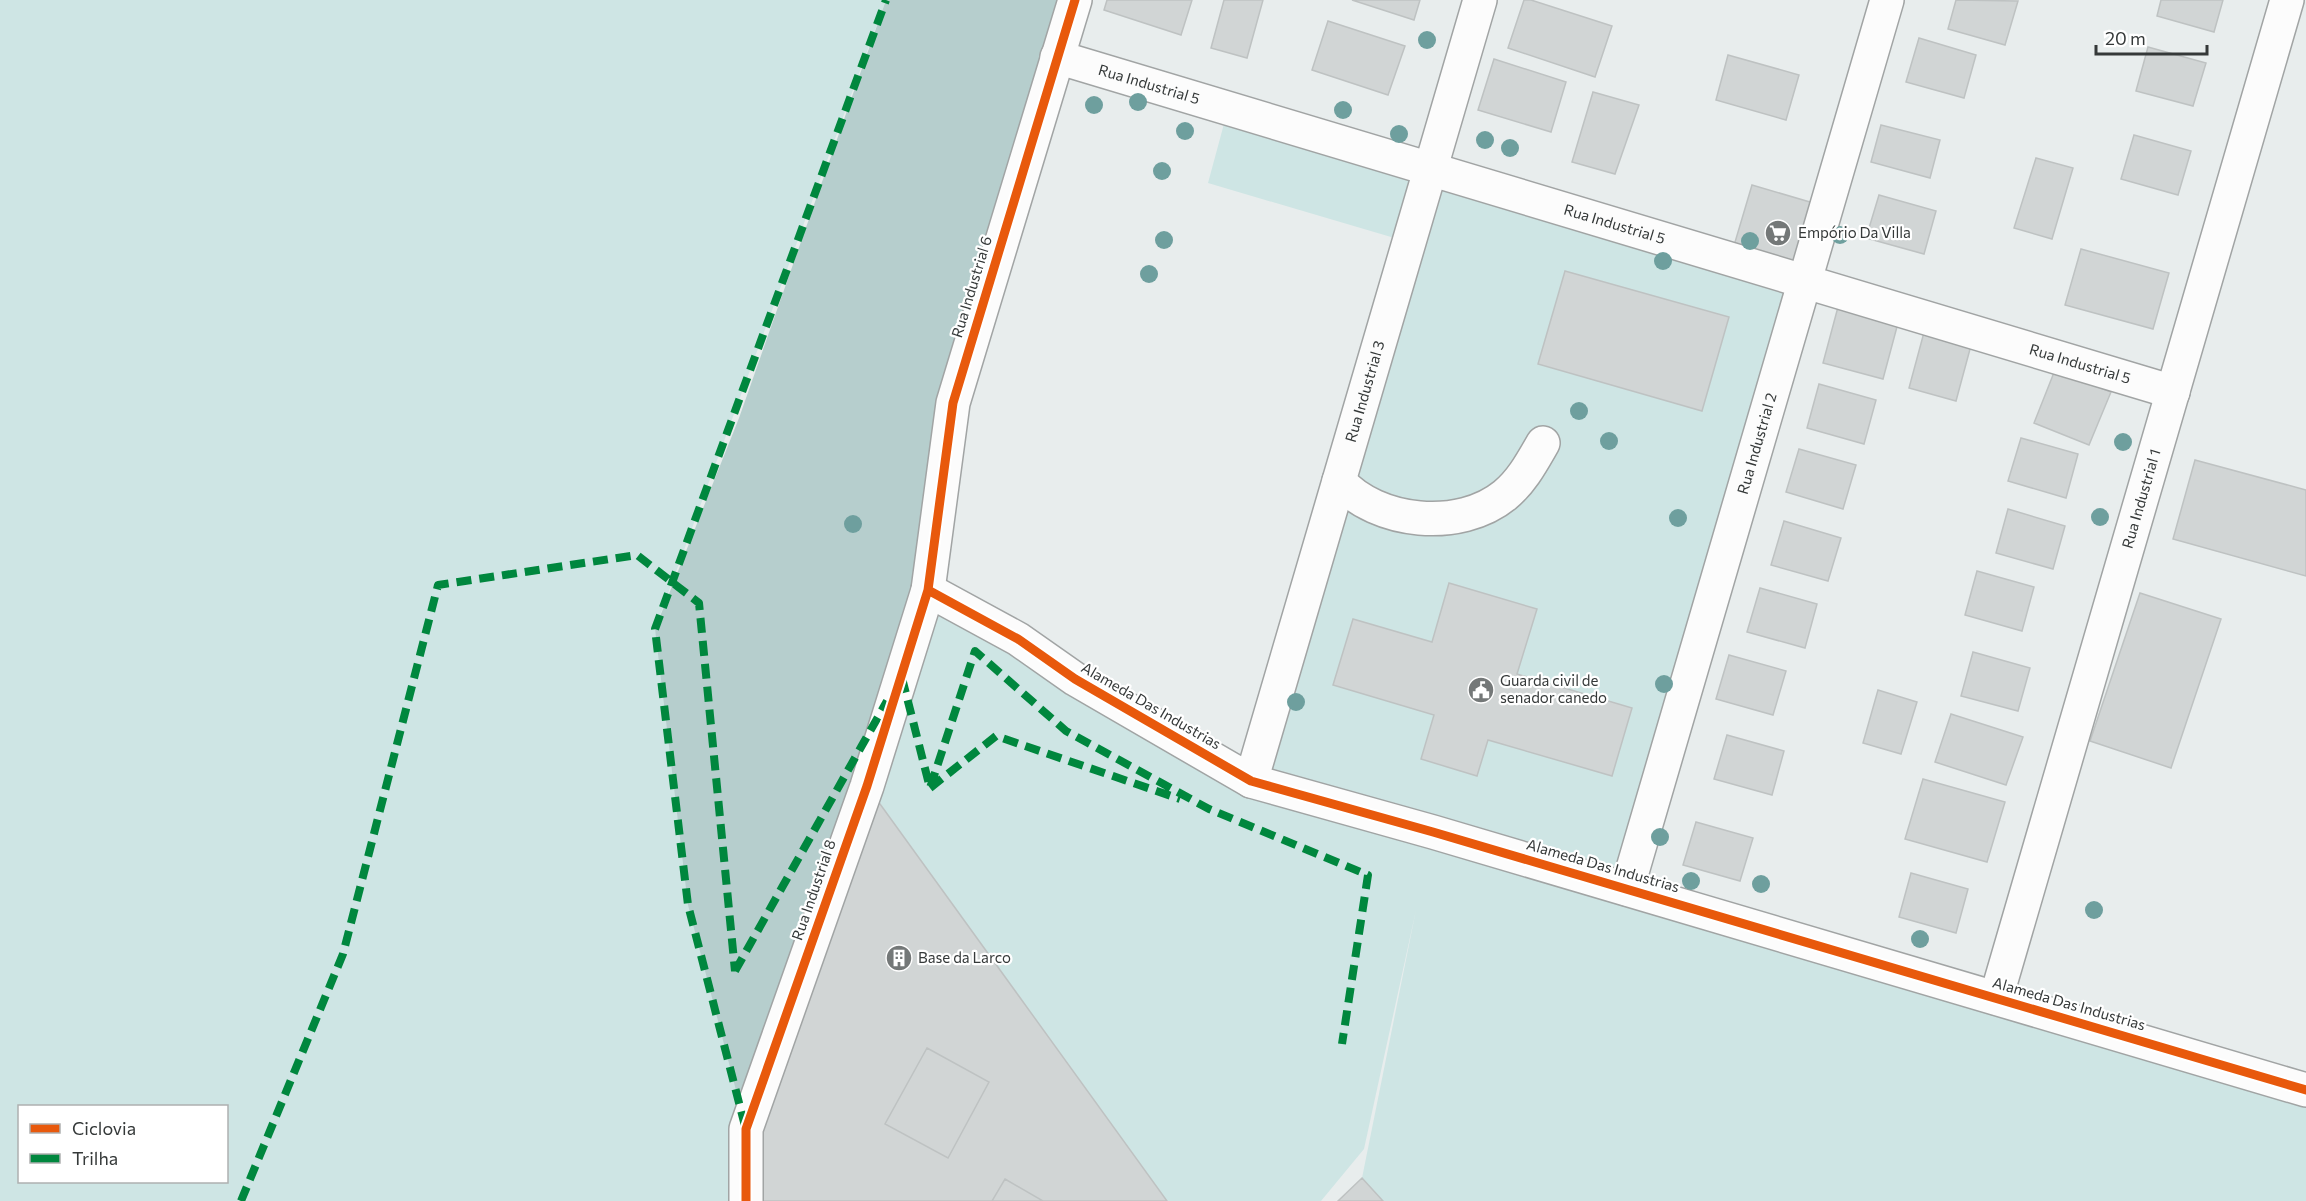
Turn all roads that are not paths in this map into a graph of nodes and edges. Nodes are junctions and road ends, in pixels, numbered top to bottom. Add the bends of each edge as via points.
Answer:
1 (1075, 0) edge
2 (1480, 0) edge
3 (1887, 0) edge
4 (2287, 0) edge
5 (1057, 57) junction
6 (1430, 169) junction
7 (1804, 281) junction
8 (2173, 392) junction
9 (1543, 443) dead end
10 (1339, 482) junction
11 (928, 590) junction
12 (1251, 781) junction
13 (1627, 889) junction
14 (1996, 998) junction
15 (2306, 1090) edge
16 (746, 1201) edge

1 - 5 street, Rua Industrial 6
2 - 6 street, Rua Industrial 3
3 - 7 street, Rua Industrial 2
4 - 8 street, Rua Industrial 1
5 - 6 street, Rua Industrial 5
5 - 11 street, Rua Industrial 6 via 953,403
6 - 7 street, Rua Industrial 5
6 - 10 street, Rua Industrial 3
7 - 8 street, Rua Industrial 5
7 - 13 street, Rua Industrial 2
8 - 14 street, Rua Industrial 1
9 - 10 street via 1525,474 1506,494 1471,513 1427,519 1402,516 1372,505
10 - 12 street, Rua Industrial 3
11 - 12 street, Alameda Das Industrias via 1018,639 1075,679
11 - 16 street, Rua Industrial 8 via 867,786 746,1129
12 - 13 street, Alameda Das Industrias
13 - 14 street, Alameda Das Industrias
14 - 15 street, Alameda Das Industrias

